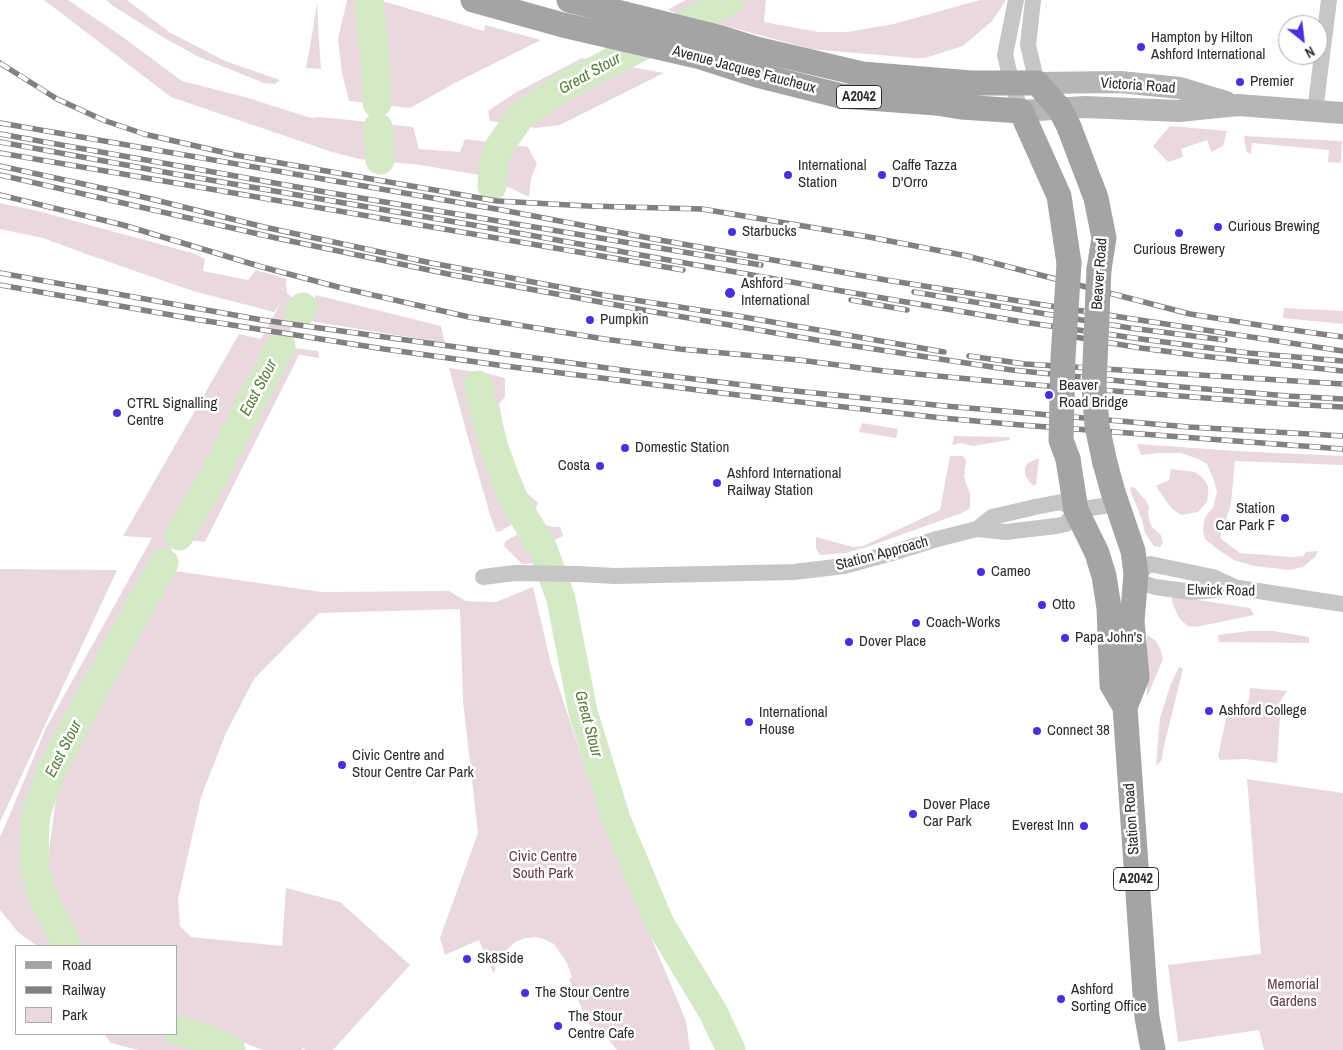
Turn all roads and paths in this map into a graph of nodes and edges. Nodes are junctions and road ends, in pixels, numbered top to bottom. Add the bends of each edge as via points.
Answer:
1 (473, 0) edge
2 (569, 0) edge
3 (1016, 0) edge
4 (1033, 0) edge
5 (1329, 0) edge
6 (1037, 83) junction
7 (1012, 84) junction
8 (1238, 105) junction
9 (1060, 109) junction
10 (1021, 111) junction
11 (1315, 111) junction
12 (1343, 113) edge
13 (1117, 504) junction
14 (1076, 510) junction
15 (977, 529) junction
16 (1136, 574) junction
17 (1104, 576) junction
18 (483, 577) dead end
19 (1343, 604) edge
20 (1125, 707) junction
21 (1153, 1050) edge

1 - 10 main road, Avenue Jacques Faucheux / A2042 via 841,96
2 - 7 main road, Avenue Jacques Faucheux / A2042 via 862,74
3 - 7 street, Beaver Road via 1004,55
4 - 6 street, Beaver Road via 1028,45
5 - 11 street
6 - 7 main road, Avenue Jacques Faucheux
6 - 8 street, Victoria Road via 1120,82 1172,87
6 - 9 main road, Beaver Road
7 - 10 street, Beaver Road
8 - 9 street, Victoria Road via 1179,111
8 - 11 street, Victoria Road
9 - 10 street, Victoria Road
9 - 13 main road, Beaver Road / A2042, bridge via 1096,198 1104,238 1099,269 1094,386 1097,426
10 - 14 main road, Beaver Road / A2042, bridge via 1060,196 1070,263 1061,440 1068,459
11 - 12 street, Victoria Road
13 - 14 street, Station Approach
13 - 16 main road, Station Road / A2042 via 1133,551
14 - 15 street, Station Approach via 1061,502 1035,506 992,517
14 - 15 street via 1066,524 1056,526 1006,532
14 - 17 main road, Station Road / A2042 via 1098,553
15 - 18 street, Station Approach via 844,566 794,572 615,576 524,573
16 - 17 street
16 - 19 street, Elwick Road via 1143,583 1155,587 1192,592 1240,588
16 - 20 main road, Station Road / A2042 via 1132,621 1137,677
17 - 20 main road, Station Road / A2042 via 1109,608 1112,685
20 - 21 main road, Station Road / A2042 via 1144,994

